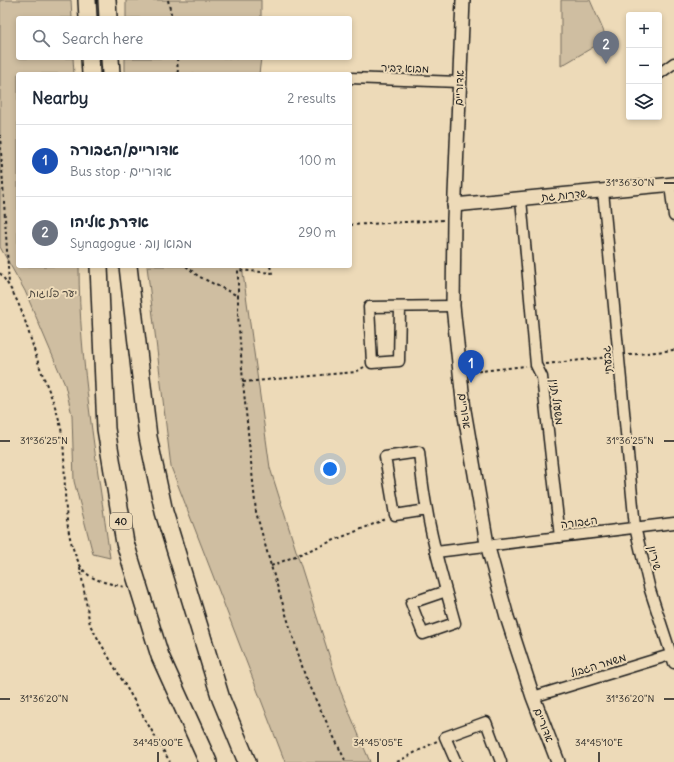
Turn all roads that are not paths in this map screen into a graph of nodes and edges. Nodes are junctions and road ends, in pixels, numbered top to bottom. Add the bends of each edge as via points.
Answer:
1 (87, 0) edge
2 (107, 0) edge
3 (463, 0) edge
4 (88, 16) edge
5 (108, 16) edge
6 (90, 60) edge
7 (110, 60) edge
8 (674, 63) edge
9 (91, 72) edge
10 (111, 72) edge
11 (662, 72) edge
12 (352, 78) edge
13 (460, 82) junction
14 (672, 184) edge
15 (603, 191) junction
16 (521, 199) junction
17 (454, 205) junction
18 (674, 216) edge
19 (99, 268) edge
20 (128, 268) edge
21 (453, 306) junction
22 (400, 308) junction
23 (427, 510) junction
24 (674, 523) edge
25 (636, 527) junction
26 (560, 537) junction
27 (487, 544) junction
28 (436, 552) junction
29 (446, 591) junction
30 (672, 659) edge
31 (533, 697) junction
32 (497, 761) edge
33 (208, 762) edge
34 (247, 762) edge
35 (456, 762) edge
36 (558, 762) edge

1 - 4 highway
2 - 5 highway
3 - 13 street, אדוריים
6 - 9 highway
7 - 10 highway
8 - 11 street
12 - 13 street, מבוא דביר
13 - 17 street, אדוריים
14 - 15 street, שדרות גת
14 - 18 street
15 - 16 street, שדרות גת
15 - 25 street, גבעתי
16 - 17 street, שדרות גת
16 - 26 street, משעול תנין via 536,365 542,377
17 - 21 street, אדוריים
19 - 33 highway, 40 via 106,429 125,543 160,656
20 - 34 highway via 148,437 164,512 221,699
21 - 22 street
21 - 27 street, אדוריים via 464,410
22 - 22 street via 399,361 372,363 369,307
23 - 23 street via 419,452 385,457 395,515
23 - 28 street
24 - 25 street, הגבורה
25 - 26 street, הגבורה
25 - 30 street, שיריון via 650,590
26 - 27 street, הגבורה
27 - 28 street, הגבורה
27 - 31 street, אדוריים
28 - 29 street
29 - 29 street via 411,603 423,634 455,623
30 - 31 street, משמר הגבול
31 - 36 street, אדוריים
32 - 35 street via 486,722 445,736

